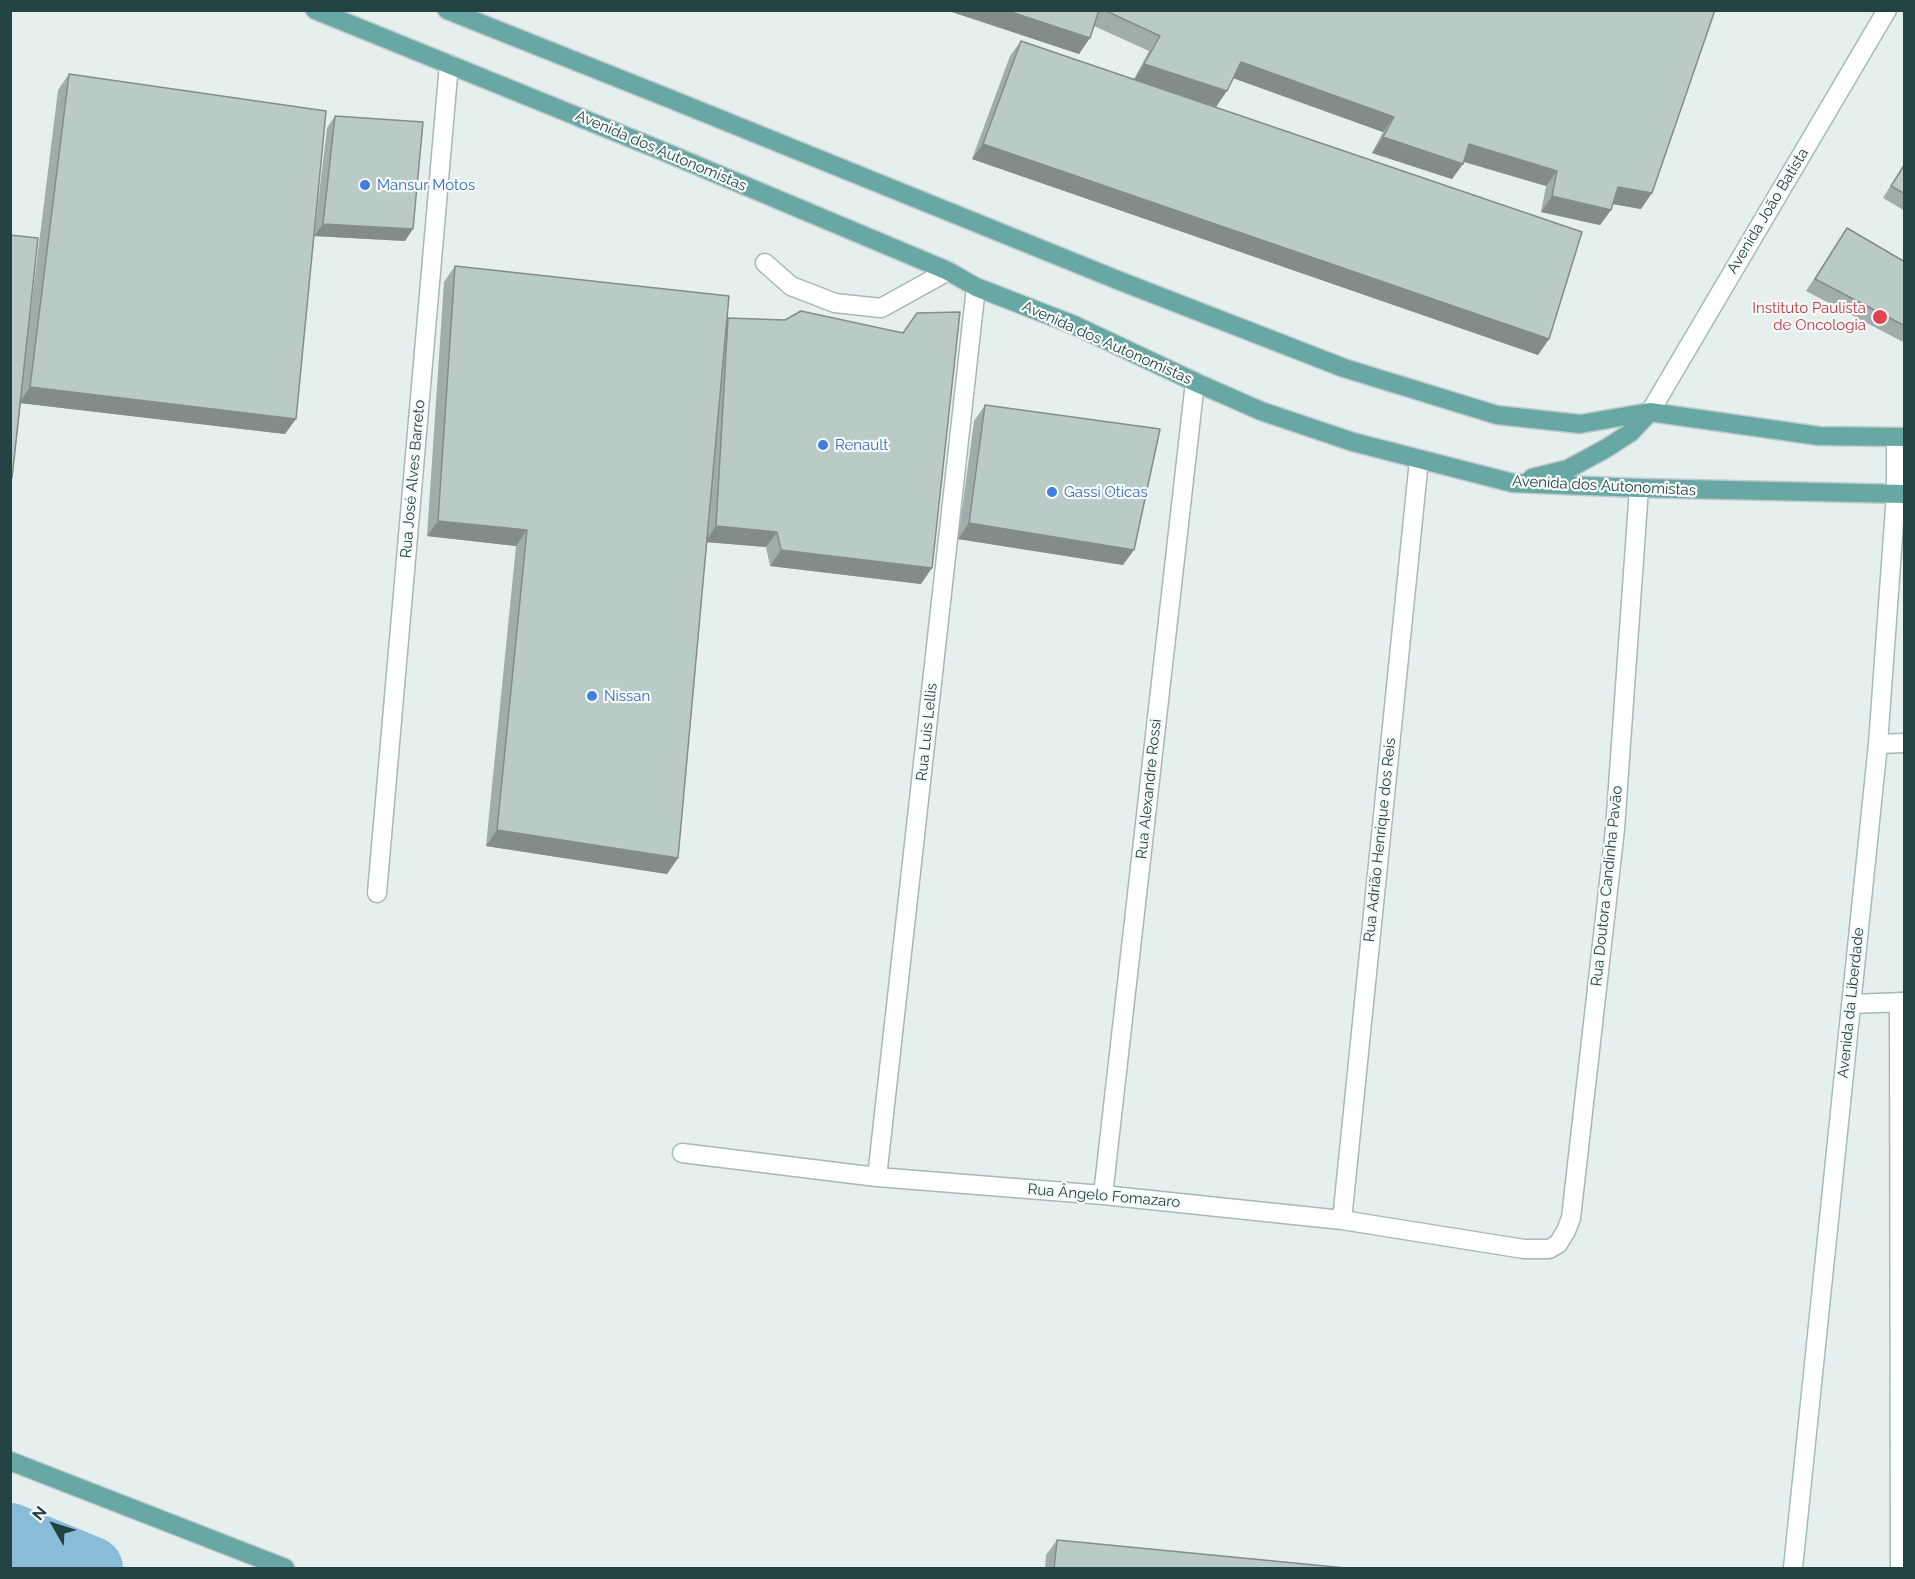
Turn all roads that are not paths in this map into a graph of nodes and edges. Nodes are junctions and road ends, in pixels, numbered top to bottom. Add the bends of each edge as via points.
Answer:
1 (315, 10) edge
2 (447, 10) edge
3 (1887, 10) edge
4 (450, 64) junction
5 (765, 263) dead end
6 (948, 271) junction
7 (976, 287) junction
8 (1195, 382) junction
9 (1650, 412) junction
10 (1900, 437) edge
11 (1419, 460) junction
12 (1513, 483) junction
13 (1639, 488) junction
14 (1900, 494) edge
15 (1905, 743) edge
16 (1878, 744) junction
17 (377, 893) dead end
18 (1902, 1002) edge
19 (1851, 1005) junction
20 (682, 1153) dead end
21 (878, 1177) junction
22 (1103, 1195) junction
23 (1342, 1220) junction
24 (1524, 1249) joint
25 (10, 1461) edge
26 (285, 1569) edge
27 (1793, 1569) edge
28 (1900, 1569) edge

1 - 4 main road, Avenida dos Autonomistas
2 - 9 main road via 1344,368 1497,415 1580,424
3 - 9 street, Avenida João Batista
4 - 6 main road, Avenida dos Autonomistas
4 - 17 street, Rua José Alves Barreto
5 - 6 street via 791,286 834,303 881,308
6 - 7 main road, Avenida dos Autonomistas
7 - 8 main road, Avenida dos Autonomistas via 1074,325
7 - 21 street, Rua Luis Lellis
8 - 11 main road, Avenida dos Autonomistas via 1271,414
8 - 22 street, Rua Alexandre Rossi
9 - 10 main road via 1819,436
9 - 12 main road via 1630,433 1578,464
10 - 14 street, Avenida da Liberdade
11 - 12 main road, Avenida dos Autonomistas
11 - 23 street, Rua Adrião Henrique dos Reis
12 - 13 main road, Avenida dos Autonomistas
13 - 14 main road, Avenida dos Autonomistas
13 - 24 street, Rua Doutora Candinha Pavão via 1615,829 1571,1218 1558,1244 1549,1249
14 - 16 street, Avenida da Liberdade
15 - 16 street
16 - 19 street, Avenida da Liberdade
18 - 19 street
18 - 28 street
19 - 27 street, Avenida da Liberdade
20 - 21 street, Rua Ângelo Fomazaro
21 - 22 street, Rua Ângelo Fomazaro
22 - 23 street, Rua Ângelo Fomazaro
23 - 24 street, Rua Ângelo Fomazaro
25 - 26 main road

